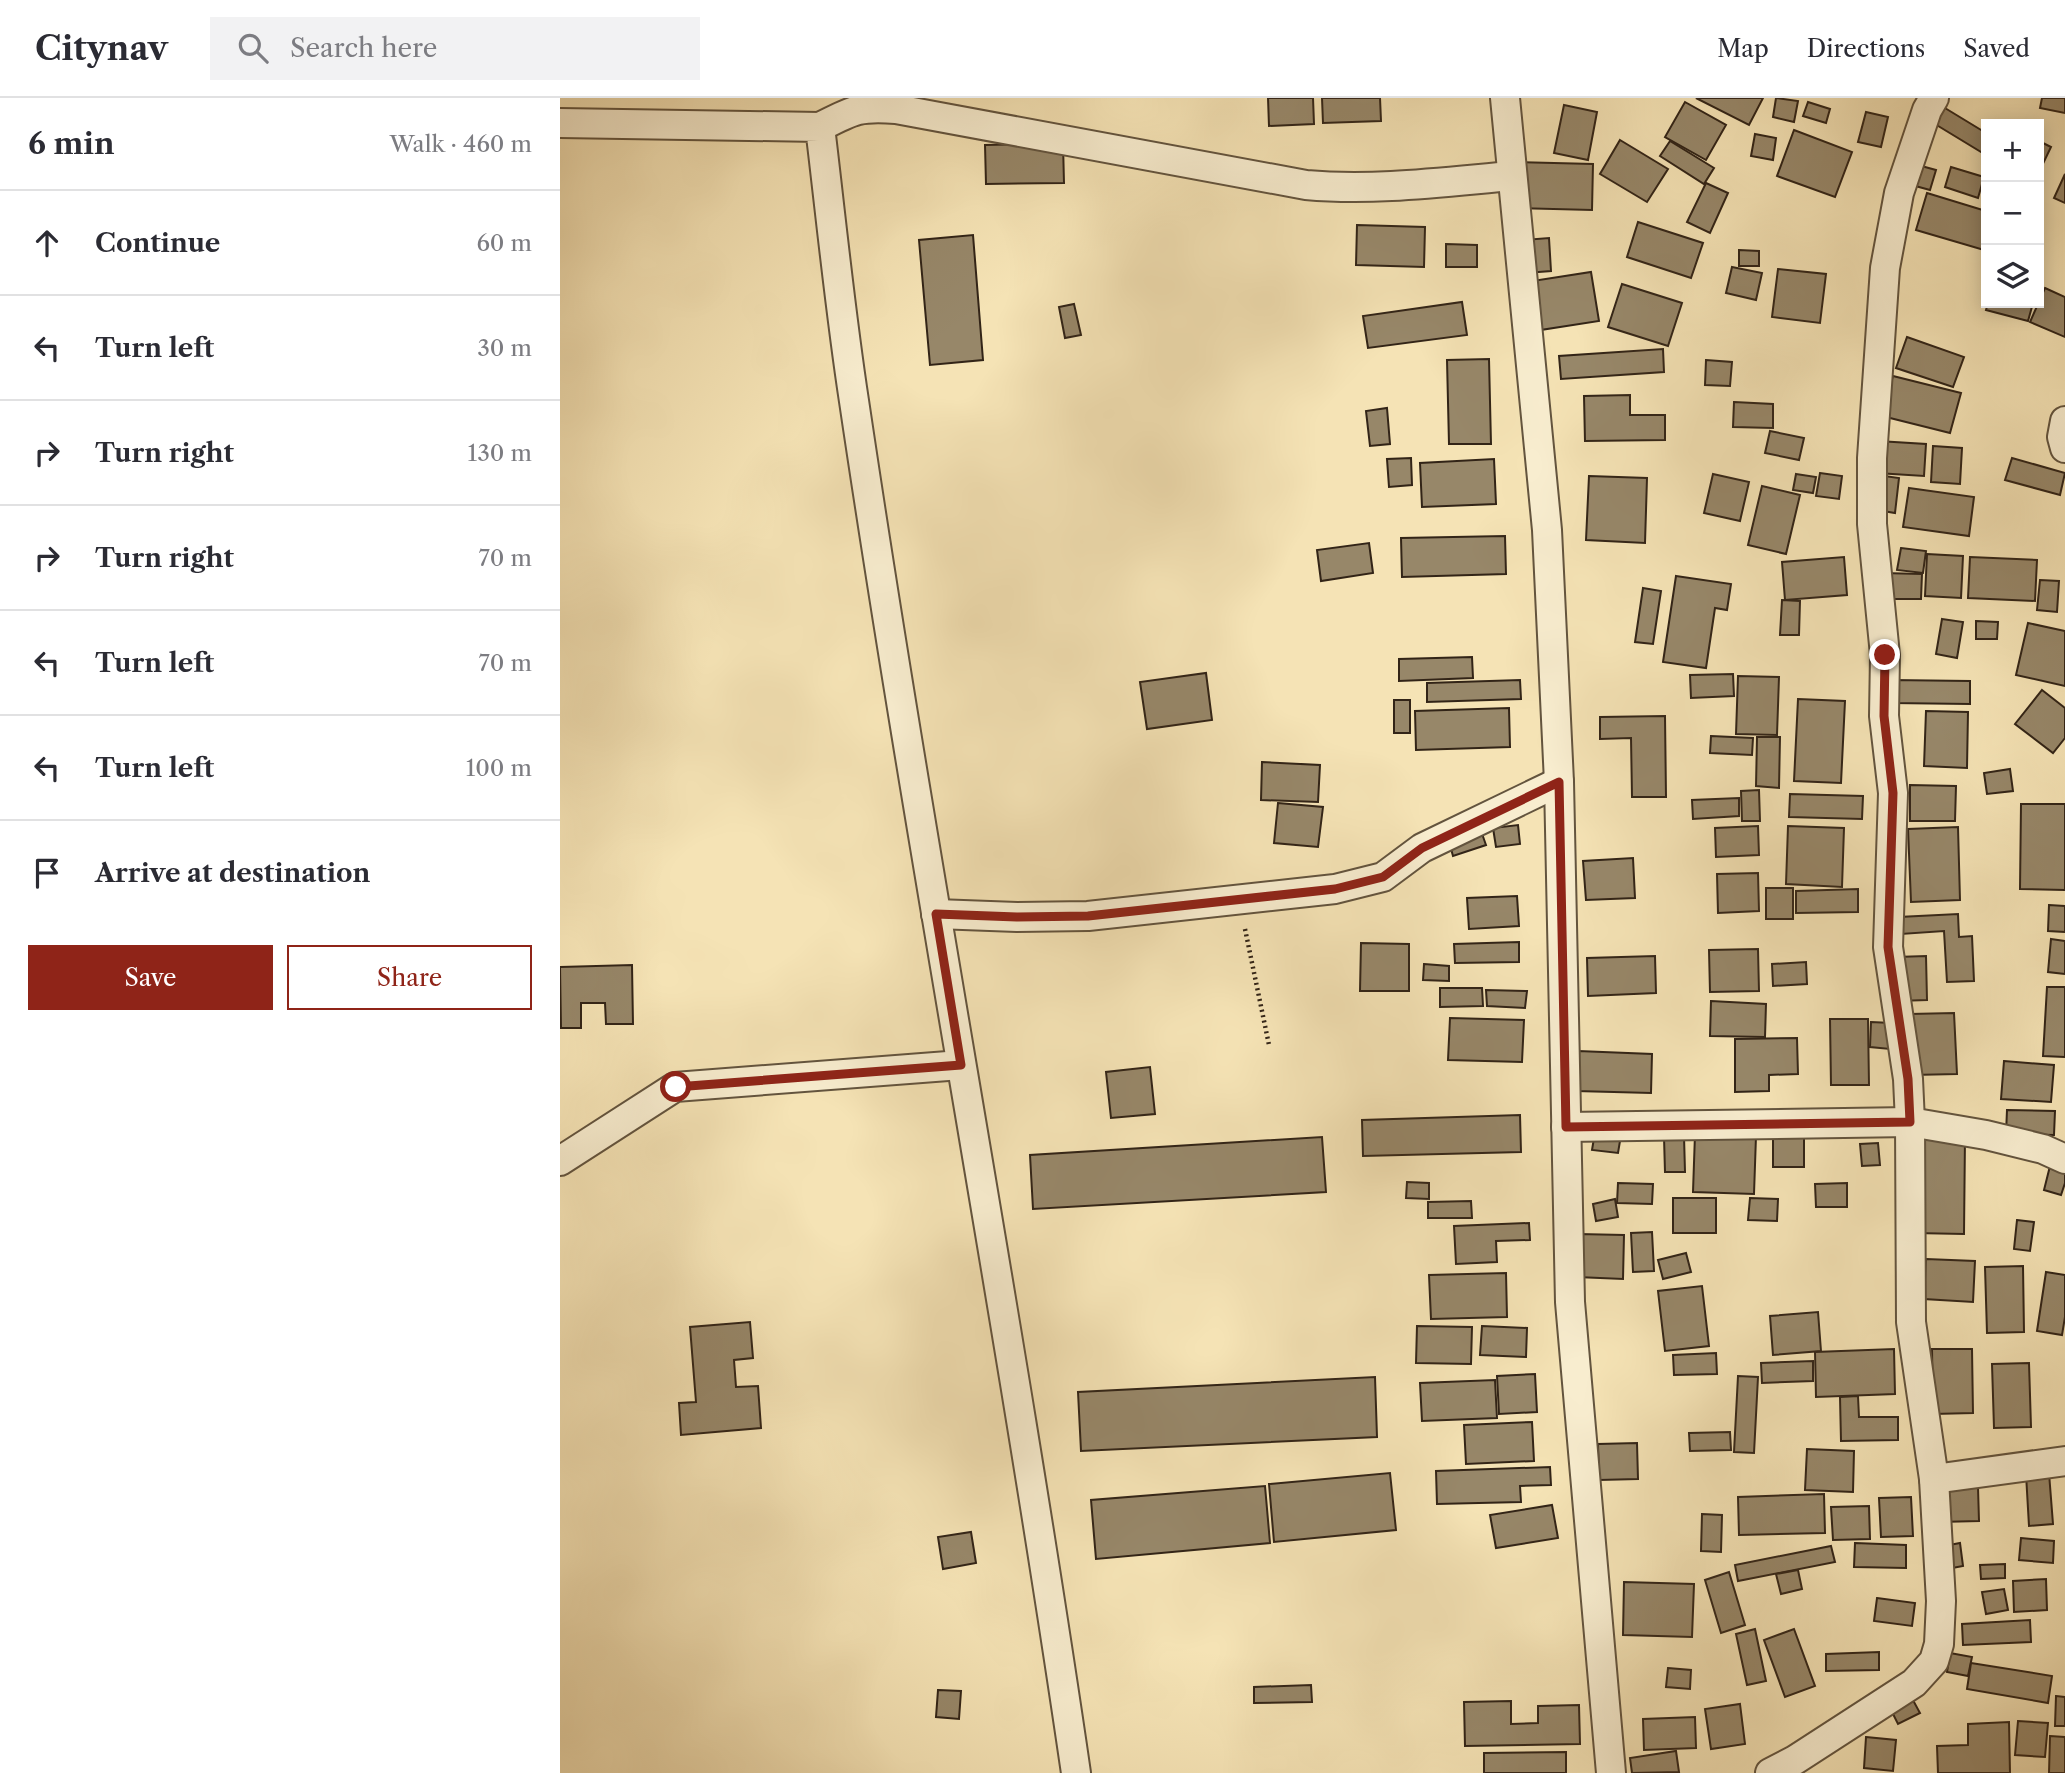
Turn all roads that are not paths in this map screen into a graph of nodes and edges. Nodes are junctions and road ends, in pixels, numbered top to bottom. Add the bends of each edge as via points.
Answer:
1 (1505, 98) edge
2 (1934, 98) edge
3 (868, 102) edge
4 (560, 123) edge
5 (820, 127) junction
6 (1512, 176) junction
7 (2065, 421) edge
8 (2065, 448) edge
9 (1559, 782) junction
10 (936, 914) junction
11 (961, 1065) junction
12 (1910, 1122) junction
13 (1566, 1127) junction
14 (2065, 1158) edge
15 (560, 1161) edge
16 (2065, 1461) edge
17 (1934, 1479) junction
18 (1076, 1773) edge
19 (1611, 1773) edge
20 (1770, 1773) edge

1 - 6 street
2 - 12 street via 1899,193 1885,268 1872,458 1872,524 1885,655 1884,716 1893,793 1888,947
3 - 5 street
3 - 6 street via 1306,185 1385,187
4 - 5 street
5 - 10 street via 853,398
6 - 9 street via 1547,530
7 - 8 street
9 - 10 street via 1422,848 1383,877 1335,889 1088,916
9 - 13 street
10 - 11 street
11 - 15 street via 676,1087
11 - 18 street
12 - 13 street
12 - 14 street via 1986,1135
12 - 17 street via 1911,1322
13 - 19 street via 1570,1301
16 - 17 street
17 - 20 street via 1941,1601 1934,1661 1914,1683

